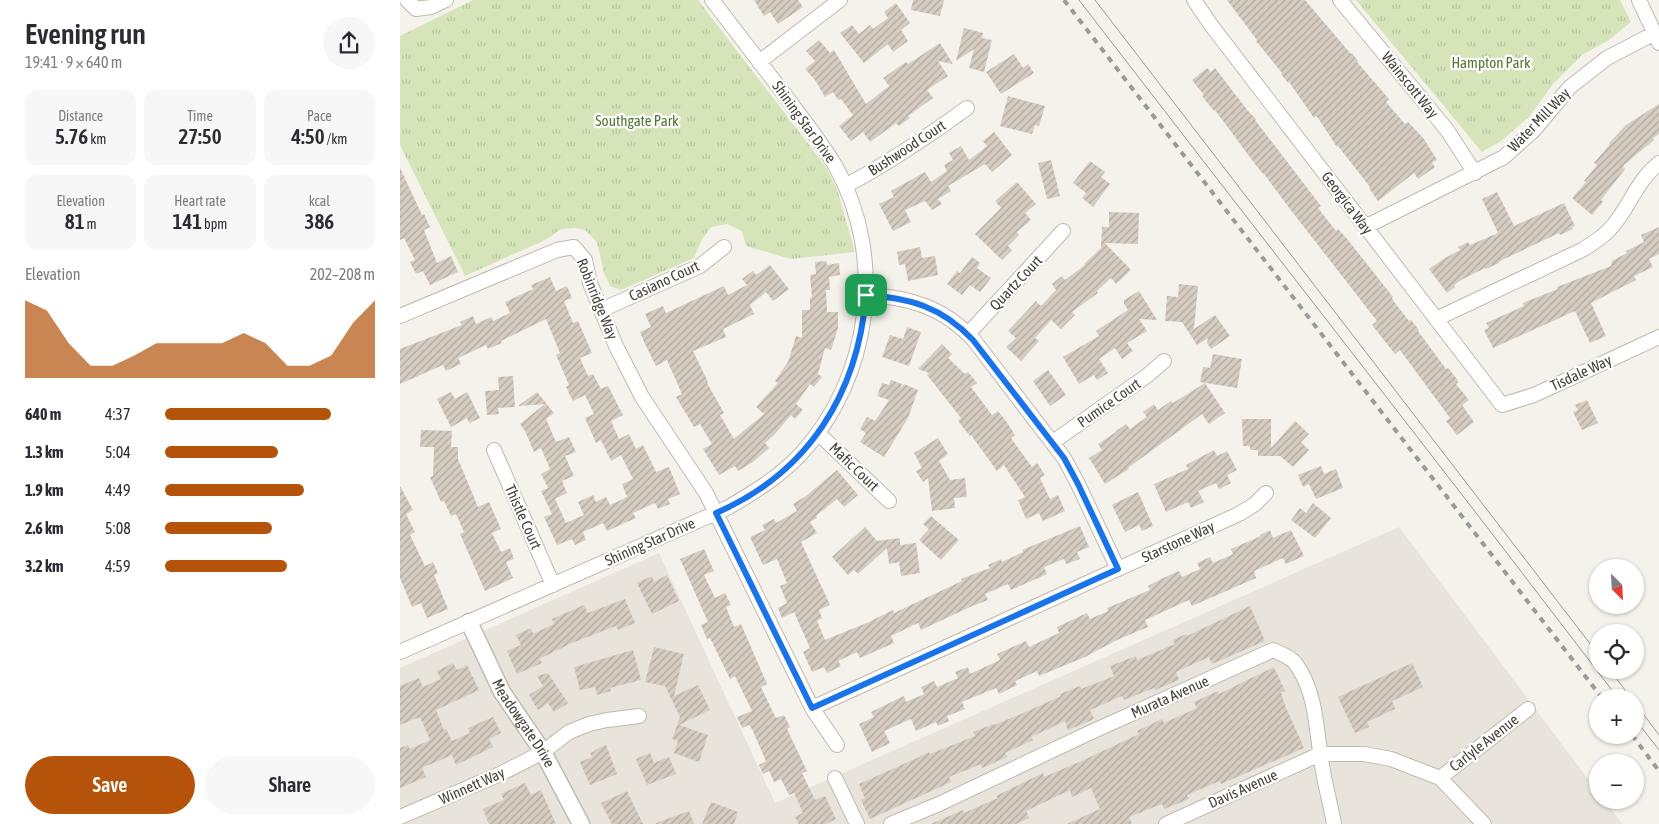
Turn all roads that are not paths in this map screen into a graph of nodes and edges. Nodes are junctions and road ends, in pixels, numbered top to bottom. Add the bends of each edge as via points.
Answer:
1 (407, 0) edge
2 (446, 0) edge
3 (712, 0) edge
4 (840, 0) edge
5 (1194, 0) edge
6 (1340, 0) edge
7 (1639, 0) edge
8 (1657, 38) edge
9 (759, 62) junction
10 (967, 108) dead end
11 (1659, 163) edge
12 (1475, 173) junction
13 (845, 186) junction
14 (1365, 227) junction
15 (1063, 231) dead end
16 (724, 247) dead end
17 (866, 295) junction
18 (600, 310) junction
19 (401, 314) edge
20 (1436, 319) junction
21 (968, 334) junction
22 (1659, 337) edge
23 (1164, 361) dead end
24 (1502, 405) joint
25 (818, 432) junction
26 (1053, 442) junction
27 (494, 450) dead end
28 (1266, 493) dead end
29 (889, 501) dead end
30 (716, 513) junction
31 (1118, 569) junction
32 (553, 585) junction
33 (469, 622) junction
34 (400, 651) edge
35 (812, 708) junction
36 (1528, 709) dead end
37 (639, 716) dead end
38 (837, 745) dead end
39 (543, 752) junction
40 (1320, 754) junction
41 (835, 778) dead end
42 (1440, 778) junction
43 (400, 817) edge
44 (581, 824) edge
45 (857, 824) edge
46 (891, 824) edge
47 (1166, 824) edge
48 (1334, 824) edge
49 (1484, 824) edge

1 - 2 street via 416,9
3 - 9 street, Shining Star Drive
4 - 9 street
5 - 14 street, Georgica Way
6 - 12 street, Wainscott Way via 1447,130
7 - 8 street
8 - 12 street, Water Mill Way via 1607,58 1570,87 1534,130 1510,152
9 - 13 street, Shining Star Drive via 823,146
10 - 13 street, Bushwood Court via 913,147
11 - 20 street via 1639,184 1611,229 1598,240
12 - 14 street, Water Mill Way
13 - 17 street, Shining Star Drive via 862,240
14 - 20 street, Georgica Way
15 - 21 street, Quartz Court
16 - 18 street, Casiano Court via 700,266
17 - 21 street via 909,300 941,314
17 - 25 street, Shining Star Drive via 864,322 853,368
18 - 19 street, Robinridge Way via 585,260 574,247 557,250
18 - 30 street, Robinridge Way via 642,397 690,467
20 - 24 street, Georgica Way
21 - 26 street
22 - 24 street, Tisdale Way via 1534,395
23 - 26 street, Pumice Court
25 - 29 street, Mafic Court
25 - 30 street, Shining Star Drive via 781,473 757,491
26 - 31 street via 1078,484
27 - 32 street, Thistle Court
28 - 31 street, Starstone Way via 1239,514
30 - 32 street, Shining Star Drive
30 - 35 street, Robinridge Way
31 - 35 street, Starstone Way
32 - 33 street, Shining Star Drive
33 - 34 street, Shining Star Drive
33 - 39 street, Meadowgate Drive via 502,692
35 - 38 street, Robinridge Way
36 - 42 street, Carlyle Avenue
37 - 39 street, Winnett Way via 589,724 569,732
39 - 43 street, Winnett Way
39 - 44 street, Meadowgate Drive
40 - 42 street via 1364,754 1391,759
40 - 46 street, Murata Avenue via 1319,731 1310,693 1295,662 1273,650
40 - 47 street, Davis Avenue
40 - 48 street, Murata Avenue
41 - 45 street
42 - 49 street

